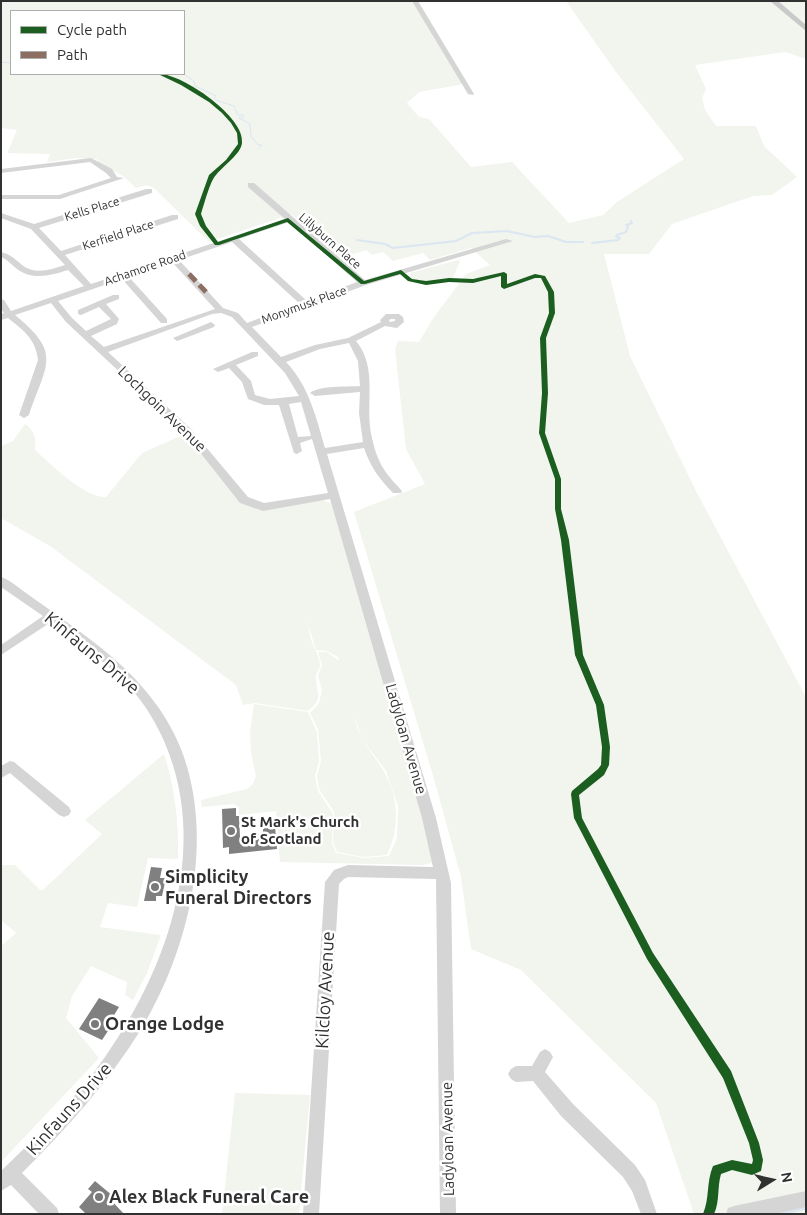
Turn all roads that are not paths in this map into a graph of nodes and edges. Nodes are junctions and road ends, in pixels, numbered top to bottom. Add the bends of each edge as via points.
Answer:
1 (414, 1) edge
2 (773, 1) edge
3 (806, 29) edge
4 (471, 94) dead end
5 (1, 171) edge
6 (251, 185) dead end
7 (150, 191) dead end
8 (1, 197) edge
9 (1, 216) edge
10 (175, 216) dead end
11 (288, 220) junction
12 (34, 227) junction
13 (234, 238) junction
14 (508, 241) dead end
15 (1, 254) edge
16 (60, 254) junction
17 (173, 258) junction
18 (71, 266) junction
19 (123, 275) junction
20 (363, 283) junction
21 (90, 286) junction
22 (116, 297) dead end
23 (52, 299) junction
24 (1, 302) edge
25 (305, 304) junction
26 (102, 305) junction
27 (221, 310) junction
28 (81, 312) dead end
29 (5, 315) edge
30 (188, 320) junction
31 (164, 321) dead end
32 (385, 323) dead end
33 (211, 325) dead end
34 (246, 326) junction
35 (197, 330) junction
36 (85, 335) junction
37 (177, 338) dead end
38 (351, 340) junction
39 (102, 351) junction
40 (256, 354) dead end
41 (280, 361) junction
42 (230, 364) junction
43 (218, 369) dead end
44 (365, 389) junction
45 (310, 395) junction
46 (283, 401) junction
47 (24, 415) dead end
48 (308, 438) dead end
49 (368, 444) junction
50 (321, 452) junction
51 (397, 491) dead end
52 (334, 495) junction
53 (1, 581) edge
54 (50, 617) junction
55 (1, 651) edge
56 (1, 773) edge
57 (64, 811) dead end
58 (444, 874) junction
59 (545, 1057) dead end
60 (536, 1073) junction
61 (516, 1074) dead end
62 (6, 1178) edge
63 (806, 1199) edge
64 (50, 1214) edge
65 (311, 1214) edge
66 (448, 1214) edge
67 (649, 1214) edge
68 (734, 1214) edge

1 - 4 street
2 - 3 main road
5 - 8 street via 91,160 118,178 60,197
6 - 11 street, Lillyburn Place
7 - 12 street, Kells Place
9 - 12 street
10 - 16 street, Kerfield Place
11 - 13 street, Achamore Road
11 - 20 street, Lillyburn Place
12 - 16 street
13 - 17 street, Achamore Road
13 - 25 street
14 - 20 street, Monymusk Place
15 - 18 street via 10,257 26,272 37,274
16 - 18 street
17 - 19 street, Achamore Road
17 - 27 street
18 - 21 street
19 - 21 street, Achamore Road
19 - 31 street
20 - 25 street, Monymusk Place
21 - 23 street, Achamore Road
22 - 26 street
23 - 29 street, Achamore Road
23 - 36 street, Lochgoin Avenue
24 - 29 street
25 - 34 street, Monymusk Place
26 - 28 street
26 - 36 street via 115,321
27 - 30 street
27 - 34 street, Ladyloan Avenue via 232,312
29 - 47 street via 32,333 43,353
30 - 35 street
30 - 39 street
32 - 38 street
33 - 35 street
34 - 41 street, Ladyloan Avenue
35 - 37 street
36 - 39 street, Lochgoin Avenue
38 - 41 street via 318,347
38 - 44 street via 364,363
39 - 52 street, Lochgoin Avenue via 186,430 238,494 250,504 270,506
40 - 42 street
41 - 45 street, Ladyloan Avenue
42 - 43 street
42 - 46 street via 246,381 251,397 262,402
44 - 45 street via 332,385
44 - 49 street
45 - 46 street
45 - 50 street, Ladyloan Avenue
46 - 48 street via 296,446
49 - 50 street
49 - 51 street via 378,468
50 - 52 street, Ladyloan Avenue
52 - 58 street, Ladyloan Avenue
53 - 54 street, Kinfauns Drive
54 - 55 street
54 - 62 street, Kinfauns Drive via 115,667 144,696 166,730 180,765 188,801 190,864 177,931 161,974 134,1026 82,1099
56 - 57 street via 10,766
58 - 65 street, Kilcloy Avenue via 348,871 339,874 332,882
58 - 66 street, Ladyloan Avenue
59 - 60 street
60 - 61 street
60 - 67 street via 567,1110 629,1171 640,1186
62 - 64 street
63 - 68 street

